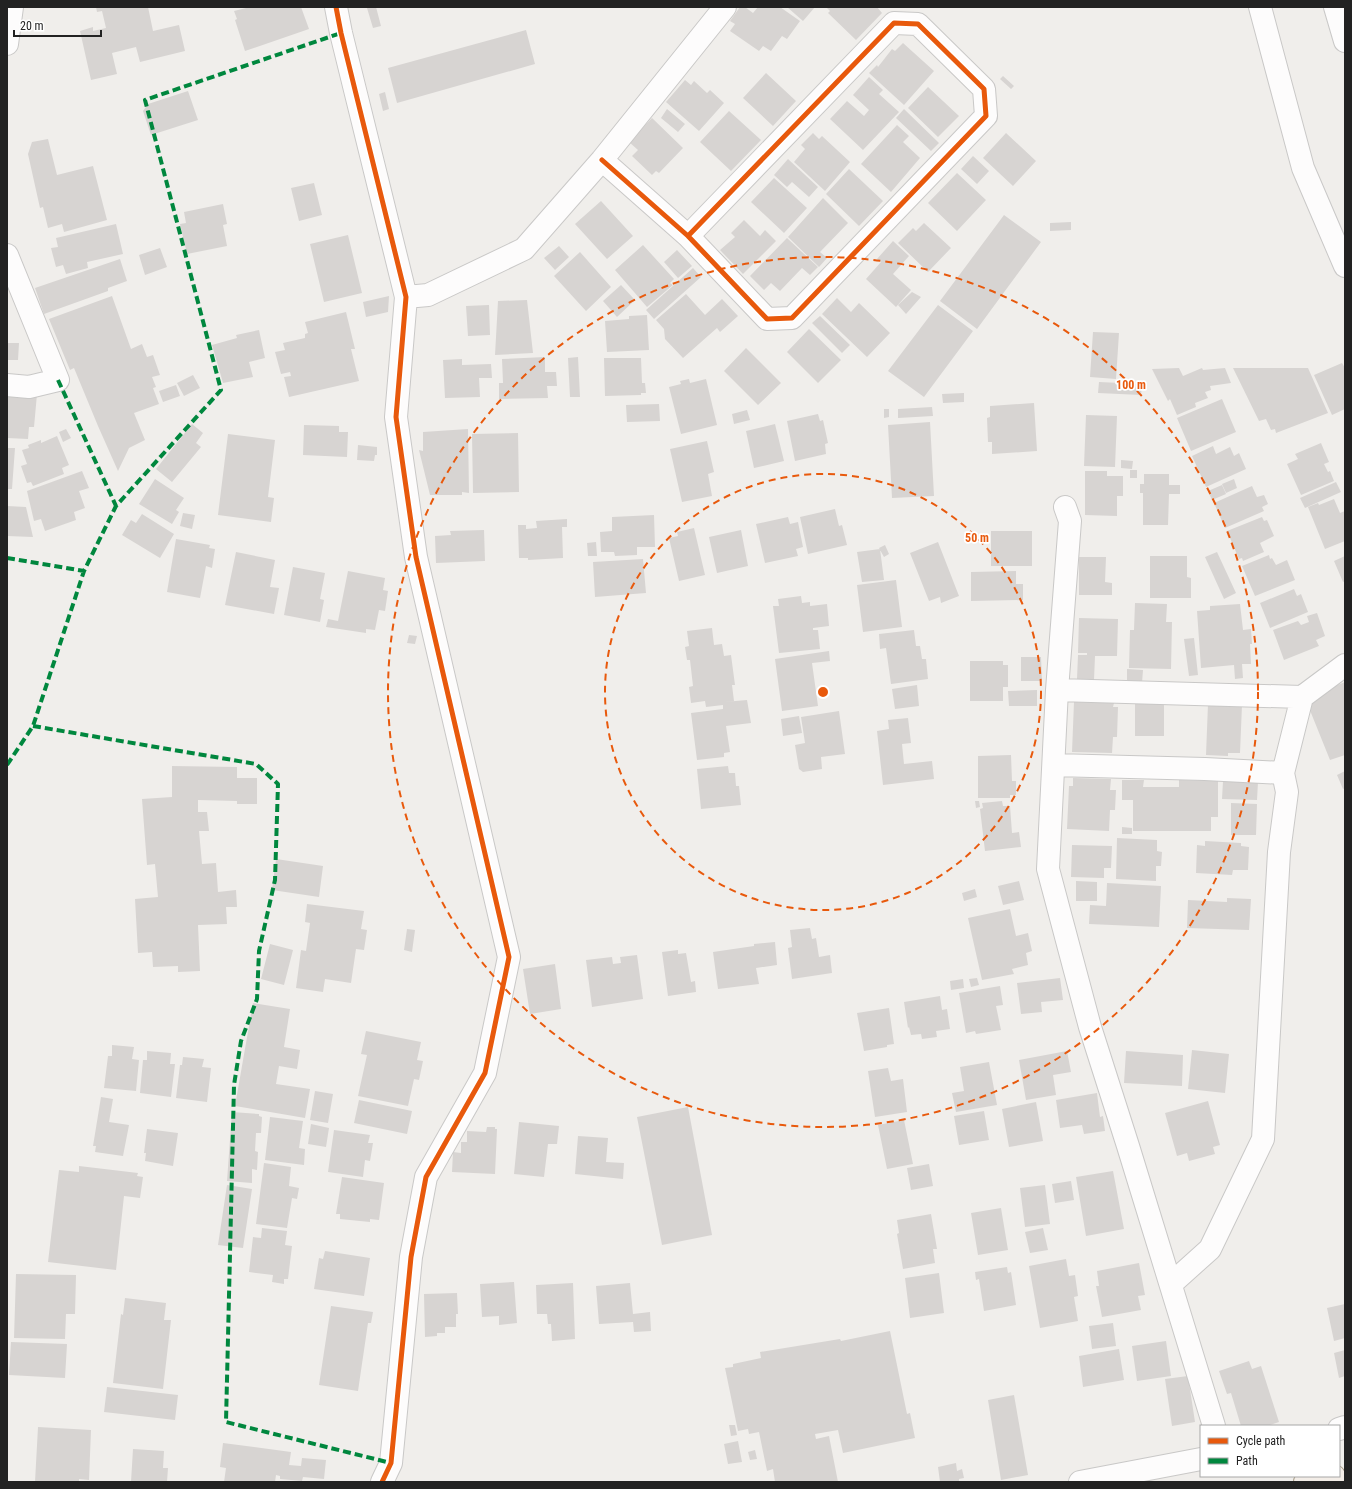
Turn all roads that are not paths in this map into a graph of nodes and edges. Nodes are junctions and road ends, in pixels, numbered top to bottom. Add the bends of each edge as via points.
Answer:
1 (12, 7) edge
2 (336, 7) edge
3 (725, 7) edge
4 (1260, 7) edge
5 (1335, 7) edge
6 (1345, 41) edge
7 (7, 44) edge
8 (602, 160) junction
9 (688, 236) junction
10 (7, 255) edge
11 (1345, 266) edge
12 (406, 297) junction
13 (7, 385) edge
14 (1064, 507) dead end
15 (1345, 665) edge
16 (1057, 690) junction
17 (1302, 697) junction
18 (1054, 765) junction
19 (1283, 773) junction
20 (1171, 1284) junction
21 (1214, 1425) edge
22 (1200, 1459) edge
23 (1329, 1477) edge
24 (382, 1482) edge
25 (1080, 1482) edge
26 (1305, 1482) edge

1 - 7 street
2 - 12 street
3 - 8 street
4 - 11 street via 1303,168
5 - 6 street
8 - 9 street
8 - 12 street via 524,249 428,295
9 - 9 street via 894,23 918,24 984,89 986,116 792,318 767,319
10 - 13 street via 58,380 29,387
12 - 24 street via 396,417 416,557 509,957 485,1073 426,1177 411,1257 391,1463
14 - 16 street via 1070,522
15 - 17 street
16 - 17 street
16 - 18 street
17 - 19 street
18 - 19 street
18 - 20 street via 1048,869 1090,1027
19 - 20 street via 1287,792 1279,852 1263,1140 1210,1249
20 - 21 street
22 - 25 street
23 - 26 main road

